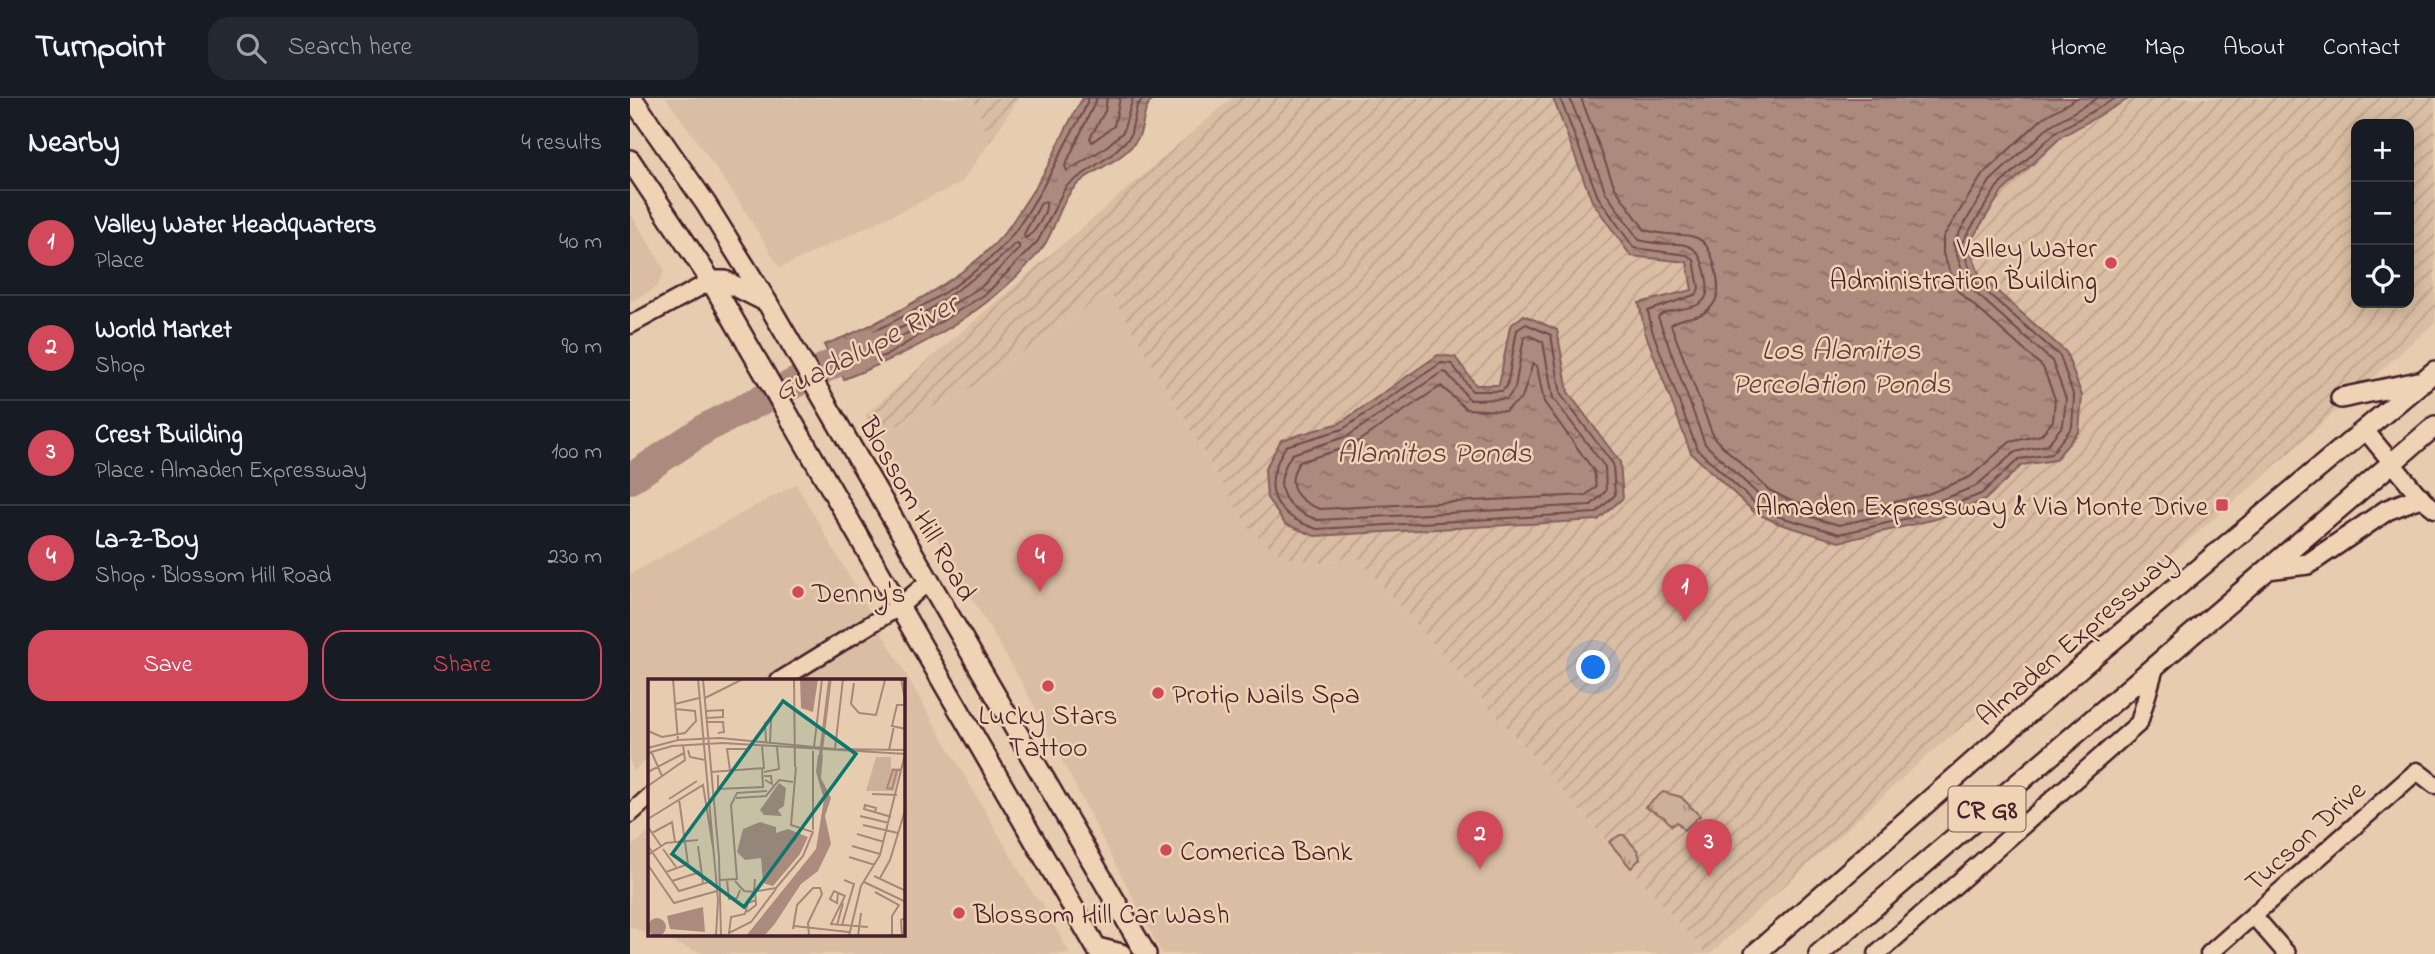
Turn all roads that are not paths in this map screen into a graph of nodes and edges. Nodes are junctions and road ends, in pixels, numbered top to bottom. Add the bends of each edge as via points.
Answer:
1 (632, 98) edge
2 (630, 117) edge
3 (651, 124) junction
4 (630, 160) edge
5 (710, 281) junction
6 (771, 308) junction
7 (630, 326) edge
8 (2429, 376) edge
9 (2341, 398) dead end
10 (2435, 426) edge
11 (2365, 430) junction
12 (2392, 465) junction
13 (2428, 503) edge
14 (2268, 569) junction
15 (929, 581) junction
16 (900, 606) junction
17 (2156, 664) junction
18 (782, 679) edge
19 (2435, 785) edge
20 (648, 798) edge
21 (630, 814) edge
22 (2253, 915) junction
23 (1099, 951) edge
24 (1121, 954) edge
25 (1146, 954) edge
26 (1755, 954) edge
27 (1819, 954) edge
28 (1877, 954) edge
29 (2209, 954) edge
30 (2287, 954) edge

1 - 3 main road, Blossom Hill Road
2 - 3 main road
3 - 6 main road, Blossom Hill Road
4 - 5 main road
5 - 6 main road via 726,281
5 - 7 street
5 - 16 main road
6 - 15 main road, Blossom Hill Road
8 - 9 main road
8 - 11 main road, Almaden Expressway / CR G8
10 - 12 main road, CR G8
11 - 12 street
11 - 26 main road, Almaden Expressway / CR G8 via 2082,666
12 - 13 street
12 - 14 main road, CR G8
13 - 14 main road via 2387,510 2308,564
14 - 17 main road, CR G8
15 - 16 street
15 - 25 main road, Blossom Hill Road
16 - 18 street
16 - 23 main road
17 - 27 main road, CR G8
17 - 28 street via 2139,723
19 - 22 street, Tucson Drive via 2417,771
20 - 21 street
22 - 29 street, Tucson Drive
22 - 30 street
23 - 24 main road

